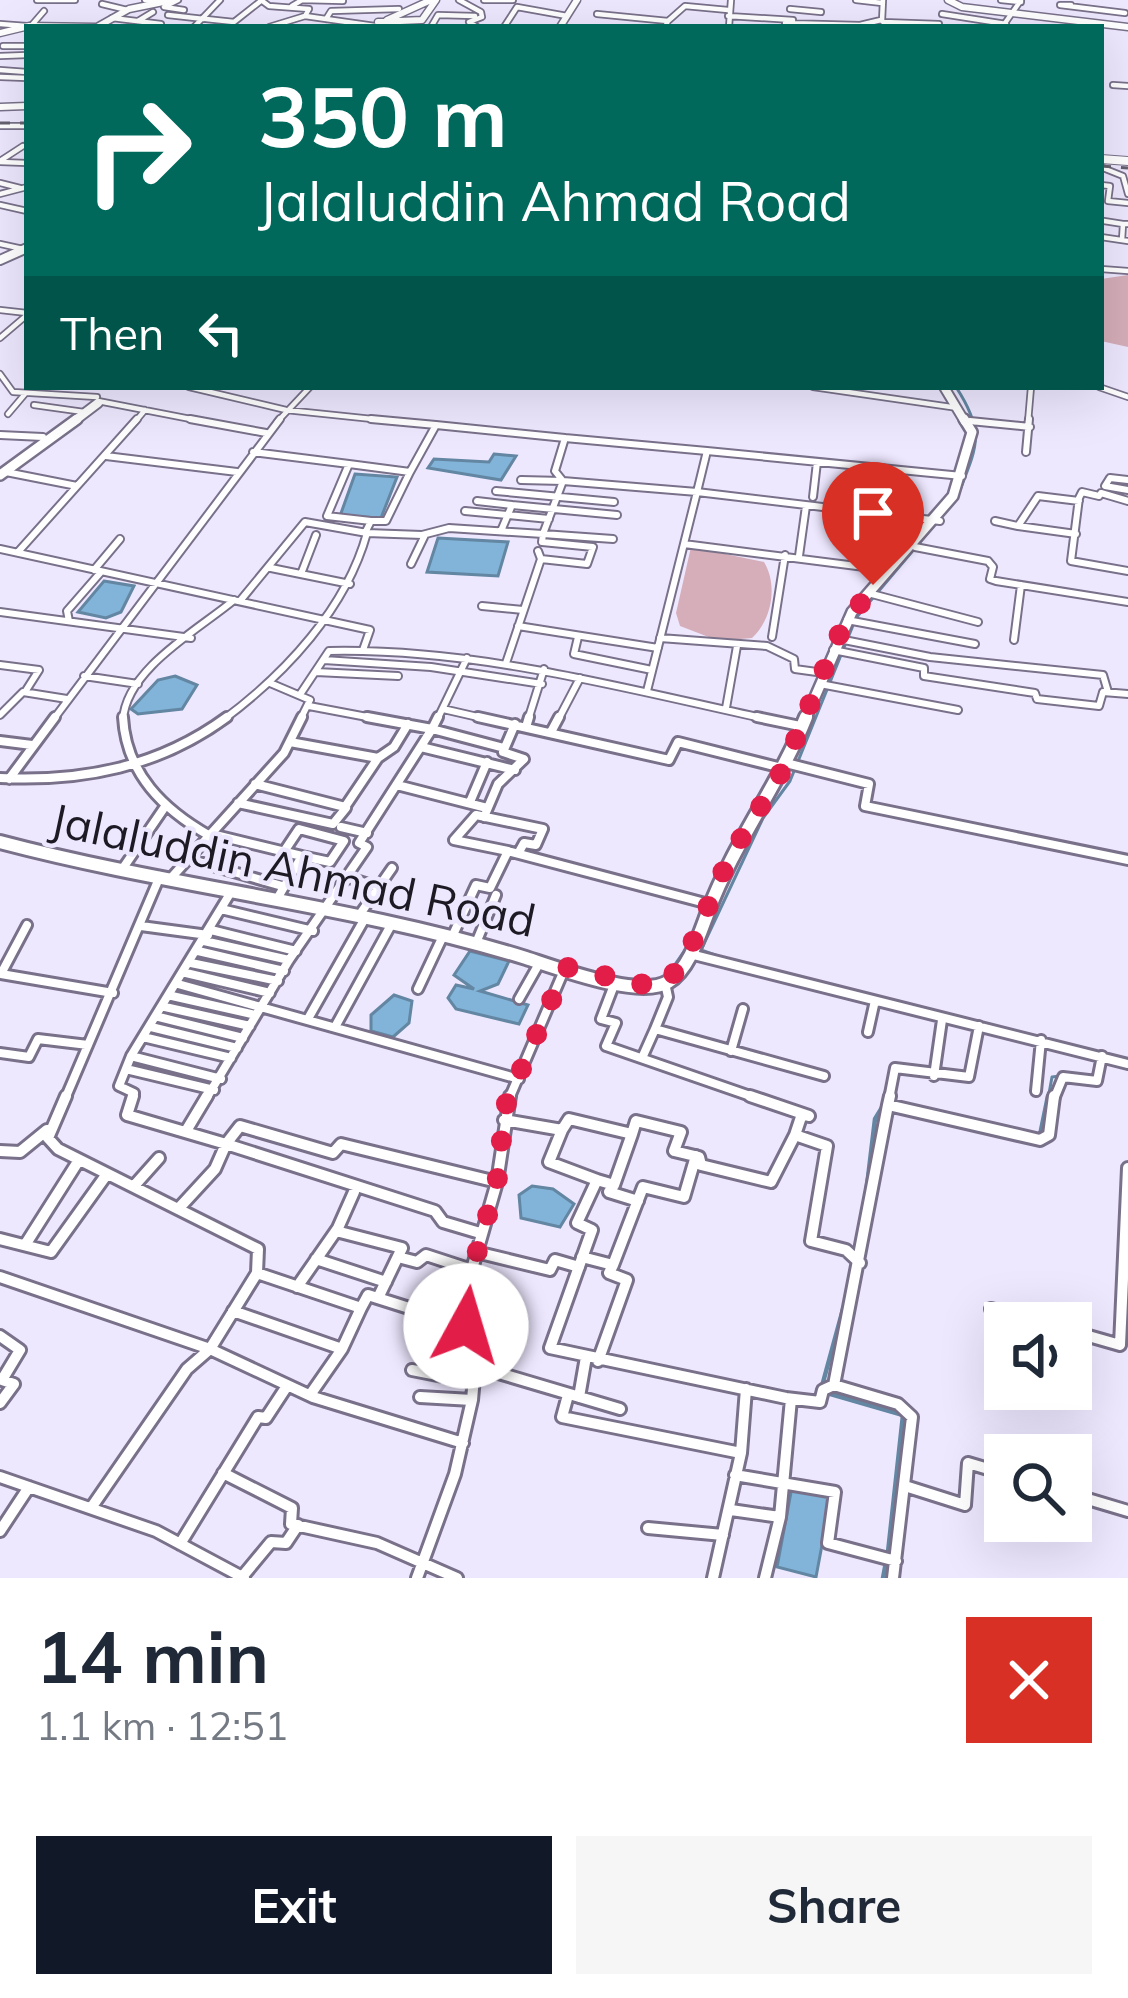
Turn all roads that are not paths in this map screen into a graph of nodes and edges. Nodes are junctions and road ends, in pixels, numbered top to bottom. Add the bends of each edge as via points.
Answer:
1 (37, 0) edge
2 (75, 0) edge
3 (108, 0) edge
4 (145, 0) edge
5 (176, 0) edge
6 (220, 0) edge
7 (261, 0) edge
8 (361, 0) edge
9 (400, 0) edge
10 (433, 0) edge
11 (459, 0) edge
12 (484, 0) edge
13 (513, 0) edge
14 (578, 0) edge
15 (731, 0) edge
16 (796, 0) edge
17 (856, 0) edge
18 (1001, 0) edge
19 (329, 1) edge
20 (343, 1) edge
21 (1021, 1) edge
22 (158, 2) edge
23 (883, 2) edge
24 (948, 2) edge
25 (688, 3) edge
26 (1052, 3) edge
27 (289, 5) edge
28 (1105, 8) junction
29 (309, 9) junction
30 (360, 9) junction
31 (790, 9) junction
32 (128, 10) junction
33 (184, 10) dead end
34 (44, 11) dead end
35 (821, 11) dead end
36 (399, 12) junction
37 (728, 12) junction
38 (154, 13) dead end
39 (760, 13) dead end
40 (1126, 13) edge
41 (597, 14) dead end
42 (942, 14) junction
43 (1013, 14) junction
44 (851, 15) dead end
45 (168, 16) dead end
46 (305, 16) junction
47 (567, 16) junction
48 (480, 17) junction
49 (111, 18) junction
50 (206, 19) junction
51 (326, 19) junction
52 (974, 19) junction
53 (800, 20) dead end
54 (1059, 20) edge
55 (356, 21) junction
56 (509, 21) junction
57 (136, 22) junction
58 (251, 22) dead end
59 (785, 22) edge
60 (883, 22) edge
61 (32, 24) edge
62 (102, 24) edge
63 (160, 24) edge
64 (198, 24) edge
65 (229, 24) edge
66 (235, 24) edge
67 (240, 24) edge
68 (292, 24) edge
69 (372, 24) edge
70 (379, 24) edge
71 (411, 24) edge
72 (432, 24) edge
73 (469, 24) edge
74 (506, 24) edge
75 (562, 24) edge
76 (666, 24) edge
77 (729, 24) edge
78 (822, 24) edge
79 (920, 24) edge
80 (938, 24) edge
81 (971, 24) edge
82 (999, 24) edge
83 (1005, 24) edge
84 (1098, 24) edge
85 (1113, 85) dead end
86 (1128, 86) edge
87 (1104, 163) edge
88 (24, 166) edge
89 (10, 174) dead end
90 (0, 183) edge
91 (1104, 185) edge
92 (24, 188) edge
93 (0, 194) edge
94 (1128, 194) edge
95 (1128, 203) edge
96 (1125, 224) edge
97 (1125, 240) edge
98 (0, 244) edge
99 (22, 249) edge
100 (0, 262) edge
101 (24, 317) edge
102 (0, 338) edge
103 (0, 374) edge
104 (202, 390) edge
105 (307, 390) edge
106 (834, 390) edge
107 (946, 390) edge
108 (1031, 390) edge
109 (10, 391) junction
110 (0, 393) edge
111 (26, 393) junction
112 (97, 397) edge
113 (34, 405) dead end
114 (958, 408) junction
115 (145, 410) junction
116 (286, 410) junction
117 (84, 412) junction
118 (8, 415) dead end
119 (970, 421) junction
120 (436, 425) junction
121 (1030, 427) junction
122 (266, 433) junction
123 (0, 435) edge
124 (44, 437) junction
125 (565, 438) junction
126 (253, 452) junction
127 (707, 452) junction
128 (1026, 452) dead end
129 (105, 456) junction
130 (817, 462) junction
131 (349, 464) junction
132 (1, 470) edge
133 (237, 472) junction
134 (410, 472) junction
135 (962, 476) junction
136 (520, 480) dead end
137 (1128, 480) edge
138 (563, 481) junction
139 (77, 486) junction
140 (1105, 487) junction
141 (1128, 490) edge
142 (496, 491) dead end
143 (696, 496) junction
144 (1099, 496) junction
145 (557, 497) junction
146 (813, 497) dead end
147 (477, 501) dead end
148 (1078, 501) junction
149 (1128, 501) edge
150 (614, 502) dead end
151 (512, 505) junction
152 (806, 506) junction
153 (553, 509) junction
154 (465, 511) dead end
155 (508, 514) junction
156 (616, 515) dead end
157 (549, 519) junction
158 (940, 520) junction
159 (371, 521) junction
160 (994, 521) dead end
161 (1018, 526) junction
162 (501, 531) junction
163 (367, 532) junction
164 (426, 533) junction
165 (543, 534) junction
166 (1078, 535) junction
167 (316, 536) dead end
168 (120, 538) dead end
169 (613, 539) dead end
170 (567, 540) junction
171 (684, 544) junction
172 (915, 547) junction
173 (0, 549) edge
174 (17, 553) junction
175 (785, 555) junction
176 (799, 556) junction
177 (412, 564) dead end
178 (271, 568) junction
179 (888, 570) junction
180 (98, 571) junction
181 (1128, 571) edge
182 (301, 574) junction
183 (154, 584) junction
184 (350, 584) junction
185 (1021, 585) junction
186 (868, 593) junction
187 (238, 600) junction
188 (1128, 602) edge
189 (482, 606) dead end
190 (524, 610) junction
191 (0, 612) edge
192 (848, 620) junction
193 (69, 621) junction
194 (321, 622) junction
195 (977, 622) dead end
196 (518, 626) junction
197 (120, 627) junction
198 (578, 637) junction
199 (772, 637) dead end
200 (191, 638) junction
201 (1014, 640) dead end
202 (659, 643) junction
203 (835, 644) junction
204 (975, 644) dead end
205 (737, 646) dead end
206 (363, 650) junction
207 (467, 658) junction
208 (323, 660) junction
209 (506, 663) junction
210 (0, 664) edge
211 (544, 669) junction
212 (652, 670) junction
213 (462, 671) junction
214 (316, 672) junction
215 (84, 676) junction
216 (398, 676) dead end
217 (580, 678) junction
218 (822, 678) junction
219 (138, 683) junction
220 (270, 683) junction
221 (542, 684) junction
222 (647, 691) junction
223 (25, 692) junction
224 (1108, 692) junction
225 (301, 693) junction
226 (1128, 694) edge
227 (67, 699) junction
228 (309, 706) junction
229 (725, 708) junction
230 (443, 709) junction
231 (958, 710) dead end
232 (0, 715) edge
233 (408, 724) junction
234 (521, 726) junction
235 (802, 727) junction
236 (433, 729) junction
237 (551, 732) junction
238 (0, 741) edge
239 (290, 742) junction
240 (34, 745) junction
241 (421, 747) junction
242 (504, 748) junction
243 (378, 758) junction
244 (487, 762) junction
245 (138, 766) junction
246 (785, 766) junction
247 (516, 770) junction
248 (4, 778) edge
249 (255, 784) junction
250 (397, 785) junction
251 (470, 802) junction
252 (238, 803) junction
253 (345, 807) junction
254 (164, 808) junction
255 (486, 812) junction
256 (337, 826) junction
257 (367, 833) junction
258 (211, 835) junction
259 (333, 838) junction
260 (0, 842) edge
261 (285, 850) junction
262 (508, 851) junction
263 (519, 852) junction
264 (302, 856) junction
265 (189, 860) junction
266 (1128, 860) edge
267 (392, 868) dead end
268 (121, 871) junction
269 (246, 873) junction
270 (166, 877) junction
271 (346, 878) junction
272 (282, 886) junction
273 (378, 887) junction
274 (233, 891) junction
275 (496, 895) dead end
276 (278, 899) junction
277 (709, 904) junction
278 (221, 909) junction
279 (326, 910) junction
280 (361, 919) junction
281 (27, 925) dead end
282 (391, 925) junction
283 (141, 926) junction
284 (314, 931) junction
285 (447, 937) junction
286 (205, 939) junction
287 (476, 943) junction
288 (5, 950) edge
289 (298, 951) junction
290 (688, 953) junction
291 (540, 960) junction
292 (566, 967) junction
293 (189, 968) junction
294 (283, 971) junction
295 (615, 981) junction
296 (665, 983) junction
297 (178, 984) junction
298 (418, 989) dead end
299 (113, 993) junction
300 (270, 993) junction
301 (172, 995) junction
302 (519, 999) dead end
303 (263, 1004) junction
304 (874, 1005) junction
305 (743, 1010) dead end
306 (162, 1012) junction
307 (256, 1015) junction
308 (309, 1017) junction
309 (942, 1020) junction
310 (250, 1026) junction
311 (980, 1026) junction
312 (334, 1027) junction
313 (655, 1029) junction
314 (147, 1032) junction
315 (868, 1032) dead end
316 (1041, 1040) junction
317 (88, 1045) junction
318 (237, 1048) junction
319 (731, 1051) junction
320 (0, 1053) edge
321 (131, 1056) junction
322 (1102, 1056) junction
323 (642, 1058) junction
324 (1128, 1064) edge
325 (126, 1069) junction
326 (824, 1076) dead end
327 (934, 1076) junction
328 (221, 1079) junction
329 (519, 1079) junction
330 (214, 1090) junction
331 (1036, 1091) dead end
332 (888, 1105) junction
333 (504, 1120) junction
334 (47, 1130) junction
335 (562, 1130) junction
336 (186, 1131) junction
337 (632, 1134) junction
338 (795, 1135) junction
339 (226, 1144) junction
340 (0, 1151) edge
341 (696, 1156) junction
342 (159, 1158) dead end
343 (79, 1160) junction
344 (1128, 1168) edge
345 (107, 1174) junction
346 (597, 1180) junction
347 (497, 1182) junction
348 (614, 1185) junction
349 (134, 1186) junction
350 (354, 1192) junction
351 (638, 1201) junction
352 (180, 1207) junction
353 (336, 1231) junction
354 (480, 1234) junction
355 (0, 1239) edge
356 (25, 1245) junction
357 (476, 1252) junction
358 (398, 1257) junction
359 (316, 1259) junction
360 (580, 1262) junction
361 (860, 1263) junction
362 (614, 1265) junction
363 (472, 1270) junction
364 (257, 1273) junction
365 (0, 1277) edge
366 (386, 1282) junction
367 (297, 1287) junction
368 (379, 1298) junction
369 (361, 1308) junction
370 (233, 1311) junction
371 (466, 1326) junction
372 (1125, 1326) edge
373 (0, 1336) edge
374 (1092, 1337) edge
375 (209, 1349) junction
376 (342, 1349) junction
377 (592, 1359) junction
378 (475, 1366) junction
379 (412, 1370) dead end
380 (473, 1382) junction
381 (834, 1385) junction
382 (287, 1386) junction
383 (746, 1389) junction
384 (310, 1395) junction
385 (573, 1396) junction
386 (420, 1397) dead end
387 (790, 1399) junction
388 (472, 1400) junction
389 (0, 1403) edge
390 (620, 1409) dead end
391 (463, 1443) junction
392 (741, 1453) junction
393 (984, 1468) edge
394 (223, 1473) junction
395 (735, 1475) junction
396 (0, 1477) edge
397 (784, 1481) junction
398 (904, 1486) junction
399 (29, 1487) junction
400 (1092, 1500) edge
401 (91, 1508) junction
402 (731, 1510) junction
403 (1128, 1511) edge
404 (780, 1517) junction
405 (298, 1525) junction
406 (648, 1528) dead end
407 (0, 1531) edge
408 (724, 1535) junction
409 (180, 1544) junction
410 (424, 1559) junction
411 (896, 1562) junction
412 (243, 1577) edge
413 (417, 1578) edge
414 (457, 1578) edge
415 (713, 1578) edge
416 (765, 1578) edge
417 (893, 1578) edge

1 - 2 street
3 - 32 street via 102,4
4 - 22 street
5 - 22 street
5 - 33 street via 164,7
6 - 50 street
7 - 27 street
7 - 66 street
8 - 30 street
9 - 36 street
10 - 36 street
10 - 71 street via 425,18
11 - 48 street
12 - 13 street
14 - 47 street
15 - 37 street
16 - 31 street
17 - 23 street
18 - 21 street
19 - 20 street
19 - 27 street
19 - 29 street
21 - 43 street
22 - 32 street
23 - 60 street
24 - 42 street
24 - 43 street
25 - 37 street
25 - 76 street
26 - 40 street
26 - 54 street
27 - 29 street
28 - 28 street via 1075,6 1060,4
28 - 40 street
29 - 46 street
30 - 36 street
30 - 51 street via 331,11
30 - 55 street
31 - 35 street
31 - 59 street
32 - 49 street
34 - 61 street
36 - 70 street
37 - 39 street
37 - 59 street
37 - 77 street
38 - 57 street
41 - 76 street
42 - 52 street
42 - 80 street
43 - 54 street
43 - 83 street
44 - 60 street
45 - 50 street
46 - 51 street
46 - 68 street
47 - 56 street via 517,7
47 - 75 street
48 - 56 street
48 - 72 street via 438,15
48 - 73 street
49 - 57 street
49 - 62 street
50 - 64 street
50 - 65 street
51 - 55 street
52 - 81 street
52 - 82 street
53 - 59 street
54 - 84 street
55 - 69 street
56 - 74 street
57 - 63 street
58 - 67 street
59 - 78 street
60 - 79 street
85 - 86 street
87 - 94 street via 1124,176
88 - 89 street
90 - 92 street
91 - 95 street via 1108,201
92 - 93 street
96 - 97 street
98 - 99 street
99 - 100 street
101 - 102 street
103 - 109 street
104 - 116 street
105 - 116 street
106 - 114 street
107 - 114 street
108 - 121 street
109 - 110 street
109 - 111 street
111 - 112 street
111 - 118 street
112 - 115 street
112 - 117 street
112 - 132 street
113 - 117 street
114 - 119 street
115 - 122 street
115 - 129 street
116 - 120 street
116 - 122 street
117 - 124 street
119 - 121 street
119 - 135 street
120 - 125 street
120 - 134 street
121 - 128 street
122 - 126 street
123 - 124 street
124 - 132 street
125 - 127 street
125 - 138 street via 555,471
126 - 131 street
126 - 133 street
127 - 130 street
127 - 143 street
129 - 133 street
129 - 139 street
130 - 135 street
130 - 146 street
131 - 134 street
131 - 159 street via 327,516
132 - 139 street
133 - 183 street
134 - 159 street via 386,521
135 - 158 street
136 - 138 street
137 - 140 street via 1110,478
138 - 143 street
138 - 145 street
139 - 174 street
140 - 141 street
140 - 144 street
142 - 145 street
143 - 152 street
143 - 171 street
144 - 148 street via 1084,488
144 - 149 street
145 - 150 street
145 - 153 street
147 - 151 street
148 - 161 street via 1038,496
148 - 166 street
151 - 153 street
151 - 155 street
152 - 158 street
152 - 176 street
153 - 156 street
153 - 157 street
154 - 155 street
155 - 157 street
155 - 162 street
157 - 165 street
158 - 172 street
159 - 163 street
160 - 161 street
161 - 166 street
162 - 164 street
162 - 165 street
163 - 164 street
163 - 178 street via 304,522
163 - 184 street
164 - 177 street
165 - 170 street via 542,542
166 - 181 street via 1071,561
167 - 182 street
168 - 180 street
169 - 170 street
170 - 190 street via 592,548 587,564 540,555
171 - 175 street
171 - 202 street
172 - 179 street
172 - 185 street via 988,561 990,579
173 - 174 street
174 - 180 street
175 - 176 street
175 - 199 street
176 - 179 street
178 - 182 street
178 - 187 street
179 - 186 street
180 - 183 street
180 - 193 street via 67,611
182 - 184 street
183 - 187 street
183 - 197 street
184 - 194 street
185 - 188 street
185 - 201 street
186 - 192 street
186 - 195 street
187 - 194 street
187 - 200 street
189 - 190 street
190 - 196 street
191 - 193 street
192 - 203 street
192 - 204 street
193 - 197 street
194 - 206 street via 370,630
194 - 220 street
196 - 198 street
196 - 209 street
197 - 200 street
197 - 215 street
198 - 202 street
198 - 212 street via 574,654
200 - 219 street
202 - 212 street
202 - 218 street via 767,646
203 - 218 street
203 - 224 street via 1103,675
203 - 224 street via 924,668 924,676 1037,699 1099,706
205 - 229 street
206 - 207 street
206 - 208 street via 329,651
207 - 209 street
207 - 213 street
208 - 213 street
208 - 214 street
209 - 211 street
210 - 223 street via 39,670
211 - 217 street
211 - 221 street
212 - 222 street
213 - 221 street
213 - 230 street
214 - 216 street
214 - 225 street
215 - 219 street
215 - 227 street
217 - 222 street
217 - 237 street
218 - 231 street
218 - 235 street
219 - 245 street via 122,719
220 - 225 street
220 - 245 street via 227,720
221 - 234 street
222 - 229 street
223 - 227 street
223 - 232 street
224 - 226 street
225 - 228 street
227 - 240 street
228 - 233 street
228 - 239 street
229 - 235 street
230 - 234 street
230 - 236 street
233 - 236 street
233 - 243 street
234 - 237 street
234 - 242 street
235 - 246 street
236 - 241 street
236 - 242 street
237 - 246 street via 669,760 678,742
238 - 240 street
239 - 243 street
239 - 249 street
240 - 248 street
241 - 244 street
241 - 250 street
242 - 247 street via 524,759
243 - 253 street
244 - 247 street
244 - 251 street
245 - 248 street via 78,779
245 - 254 street
246 - 266 street via 869,784 865,806
246 - 277 street
247 - 255 street
249 - 252 street
249 - 253 street
250 - 251 street
250 - 257 street
251 - 255 street
252 - 256 street
252 - 258 street
253 - 256 street
254 - 258 street
254 - 268 street
255 - 262 street via 454,840
255 - 263 street via 543,829 536,845 524,843
256 - 257 street
256 - 259 street
257 - 271 street
258 - 261 street
258 - 265 street
259 - 261 street via 298,829
259 - 264 street via 344,841 330,862
260 - 268 street, Jalaluddin Ahmad Road
261 - 264 street
262 - 263 street
262 - 285 street via 490,888 476,885
263 - 277 street
264 - 272 street
265 - 269 street
265 - 270 street
267 - 273 street
268 - 270 street, Jalaluddin Ahmad Road
269 - 272 street
269 - 274 street
270 - 274 street, Jalaluddin Ahmad Road
270 - 283 street
271 - 273 street
271 - 279 street
272 - 276 street
273 - 280 street
274 - 276 street, Jalaluddin Ahmad Road
274 - 278 street
275 - 287 street
276 - 279 street, Jalaluddin Ahmad Road
277 - 290 street
278 - 284 street
278 - 286 street
279 - 280 street, Jalaluddin Ahmad Road
279 - 284 street
280 - 282 street, Jalaluddin Ahmad Road
280 - 308 street
281 - 288 street
282 - 285 street, Jalaluddin Ahmad Road
282 - 312 street
283 - 286 street
283 - 299 street
284 - 289 street
285 - 287 street, Jalaluddin Ahmad Road
285 - 298 street
286 - 289 street
286 - 293 street
286 - 294 street
287 - 291 street, Jalaluddin Ahmad Road
288 - 299 street via 1,974
289 - 294 street
290 - 296 street
290 - 304 street
291 - 292 street, Jalaluddin Ahmad Road
291 - 302 street
292 - 295 street, Jalaluddin Ahmad Road
292 - 329 street
293 - 294 street
293 - 297 street
293 - 300 street
294 - 300 street
295 - 296 street, Jalaluddin Ahmad Road
295 - 323 street via 602,1019 616,1023 606,1046
296 - 313 street
297 - 301 street
297 - 303 street
299 - 317 street
300 - 303 street
301 - 306 street
301 - 307 street
303 - 307 street
303 - 308 street
304 - 309 street
304 - 315 street
305 - 319 street
306 - 310 street
306 - 314 street
306 - 318 street
307 - 310 street
308 - 312 street
309 - 311 street
309 - 327 street
310 - 318 street
311 - 316 street
311 - 327 street via 970,1077
312 - 329 street
313 - 319 street
313 - 323 street
314 - 318 street
314 - 321 street
316 - 322 street
316 - 331 street
317 - 320 street via 38,1039 28,1057
317 - 334 street
318 - 328 street
319 - 326 street
321 - 325 street
321 - 328 street
322 - 324 street
322 - 332 street via 1097,1081 1063,1077 1056,1084 1048,1135 1040,1140
323 - 338 street via 806,1115
325 - 330 street
325 - 336 street via 118,1086 134,1093 127,1114
327 - 332 street via 895,1068
328 - 330 street
329 - 333 street
330 - 336 street
332 - 361 street
333 - 335 street
333 - 347 street
334 - 340 street via 20,1152
334 - 343 street via 58,1149
335 - 337 street via 568,1119
335 - 346 street via 549,1162
336 - 339 street
337 - 341 street via 636,1121 681,1132 674,1151
337 - 348 street
338 - 341 street via 771,1182 701,1166
338 - 361 street via 827,1146 811,1241 846,1250
339 - 347 street via 239,1126 333,1153 341,1144
339 - 350 street
339 - 352 street
341 - 351 street via 684,1197 643,1187
342 - 349 street
343 - 345 street
343 - 356 street
344 - 372 street
345 - 349 street
345 - 356 street via 50,1252
346 - 348 street
346 - 360 street via 577,1223 592,1230
347 - 354 street
348 - 351 street via 610,1192
349 - 352 street
350 - 353 street
350 - 354 street via 434,1211
351 - 362 street
352 - 364 street via 258,1249
353 - 358 street via 402,1248
353 - 359 street
354 - 357 street
355 - 356 street
357 - 360 street via 550,1270 555,1260
357 - 363 street
358 - 363 street
358 - 366 street
359 - 366 street
359 - 367 street
360 - 362 street
360 - 377 street via 550,1348
361 - 381 street
362 - 377 street via 609,1273 627,1280
363 - 371 street
364 - 367 street
364 - 370 street
365 - 375 street
366 - 368 street
367 - 369 street
368 - 369 street via 368,1295
368 - 371 street
369 - 376 street
370 - 375 street
370 - 376 street
371 - 378 street
372 - 374 street via 1120,1346
373 - 389 street via 20,1350 2,1380 14,1384
375 - 382 street
375 - 401 street
376 - 384 street
377 - 383 street
377 - 385 street
378 - 380 street
378 - 385 street
379 - 380 street
380 - 388 street
381 - 387 street via 820,1402
381 - 398 street via 898,1404 912,1417
382 - 384 street
382 - 394 street
383 - 387 street
383 - 392 street
384 - 391 street
385 - 390 street
385 - 392 street via 562,1417
386 - 388 street
387 - 397 street
388 - 391 street
391 - 410 street
392 - 395 street
393 - 398 street via 968,1463 965,1505
394 - 405 street via 282,1500
394 - 409 street
395 - 397 street
395 - 402 street
396 - 399 street
397 - 404 street
397 - 411 street via 835,1492 828,1543
398 - 411 street
399 - 401 street
399 - 407 street
400 - 403 street
401 - 409 street
402 - 404 street
402 - 408 street
404 - 416 street
405 - 410 street
405 - 412 street via 286,1543 271,1542
406 - 408 street
408 - 415 street
409 - 412 street
410 - 413 street
410 - 414 street
411 - 417 street

